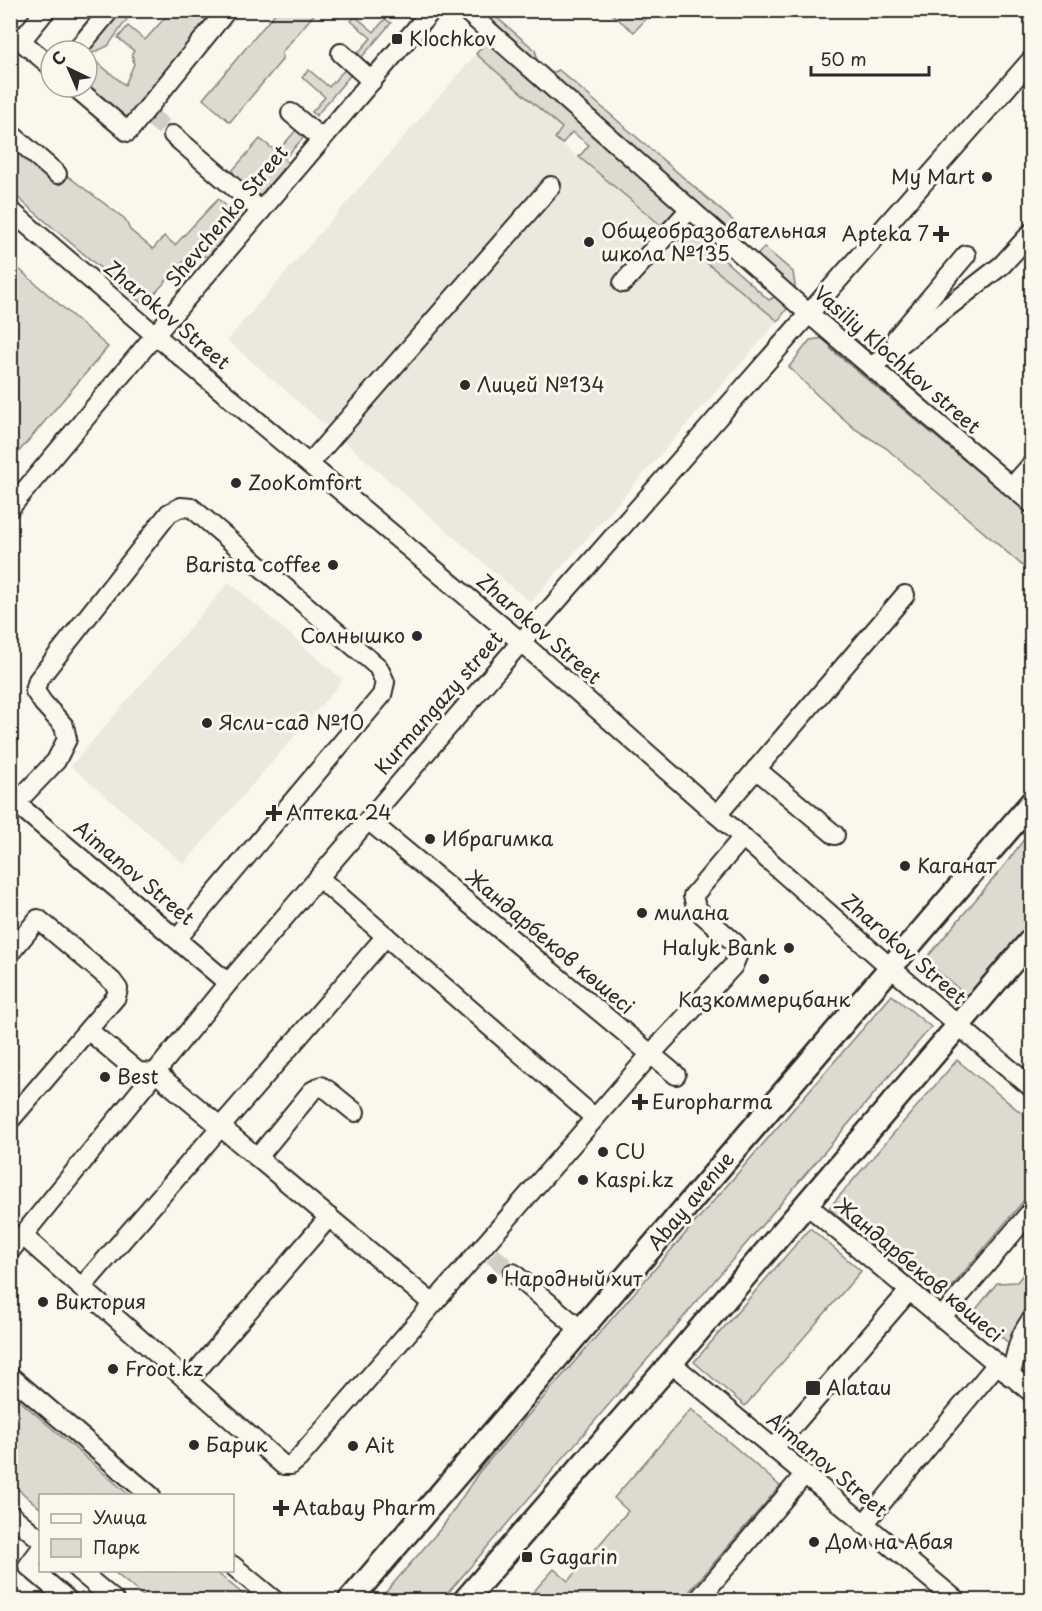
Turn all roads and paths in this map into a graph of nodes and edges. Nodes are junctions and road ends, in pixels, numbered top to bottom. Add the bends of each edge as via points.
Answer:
1 (46, 10) edge
2 (110, 10) edge
3 (227, 10) edge
4 (465, 10) edge
5 (421, 14) edge
6 (16, 36) edge
7 (86, 39) edge
8 (340, 53) dead end
9 (39, 56) edge
10 (1032, 59) edge
11 (1017, 75) junction
12 (372, 81) junction
13 (1032, 87) edge
14 (89, 99) edge
15 (291, 112) dead end
16 (10, 133) edge
17 (173, 135) tunnel mouth
18 (322, 139) junction
19 (57, 174) dead end
20 (551, 186) dead end
21 (690, 209) junction
22 (10, 210) edge
23 (261, 211) junction
24 (1032, 232) edge
25 (966, 255) dead end
26 (623, 283) dead end
27 (808, 313) junction
28 (155, 334) junction
29 (871, 367) junction
30 (309, 464) junction
31 (1032, 464) edge
32 (1011, 487) junction
33 (1030, 500) edge
34 (10, 508) edge
35 (904, 595) dead end
36 (521, 642) junction
37 (756, 769) junction
38 (13, 801) edge
39 (1032, 801) edge
40 (717, 815) junction
41 (368, 820) junction
42 (836, 835) dead end
43 (743, 837) junction
44 (319, 878) junction
45 (386, 936) junction
46 (177, 939) junction
47 (1032, 939) edge
48 (10, 953) edge
49 (891, 968) junction
50 (228, 983) junction
51 (959, 1025) junction
52 (88, 1030) junction
53 (650, 1054) junction
54 (156, 1073) junction
55 (676, 1076) dead end
56 (1032, 1088) edge
57 (355, 1112) dead end
58 (12, 1118) edge
59 (595, 1118) junction
60 (221, 1126) junction
61 (258, 1157) junction
62 (806, 1204) junction
63 (1032, 1210) edge
64 (329, 1217) junction
65 (23, 1236) junction
66 (10, 1251) edge
67 (513, 1273) tunnel mouth
68 (81, 1288) junction
69 (909, 1291) junction
70 (433, 1304) junction
71 (941, 1318) junction
72 (1032, 1319) edge
73 (581, 1330) junction
74 (671, 1363) junction
75 (1004, 1370) junction
76 (10, 1376) edge
77 (188, 1381) junction
78 (1032, 1393) edge
79 (772, 1449) junction
80 (804, 1475) junction
81 (149, 1494) edge
82 (10, 1514) edge
83 (864, 1524) junction
84 (39, 1538) edge
85 (39, 1551) edge
86 (234, 1567) edge
87 (80, 1572) edge
88 (933, 1594) edge
89 (68, 1600) edge
90 (114, 1600) edge
91 (274, 1600) edge
92 (350, 1600) edge
93 (465, 1600) edge
94 (698, 1600) edge
95 (956, 1600) edge

1 - 6 street
2 - 7 street
3 - 14 street via 148,114 128,132
4 - 21 street, Vasiliy Klochkov street
5 - 12 street, Shevchenko Street
6 - 9 street
8 - 12 street
10 - 11 street, Kurmangazy street
11 - 13 street
11 - 27 street, Kurmangazy street
12 - 18 street, Shevchenko Street
15 - 18 street
16 - 19 street
17 - 23 street
18 - 23 street, Shevchenko Street
20 - 30 street
21 - 26 street
21 - 27 street, Vasiliy Klochkov street
22 - 28 street, Zharokov Street
23 - 28 street, Shevchenko Street
24 - 29 street via 1002,265
25 - 29 street
27 - 29 street, Vasiliy Klochkov street
27 - 36 street, Kurmangazy street
28 - 30 street, Zharokov Street
28 - 34 street, Shevchenko Street
29 - 32 street, Vasiliy Klochkov street
30 - 36 street, Zharokov Street
31 - 32 street
32 - 33 street, Vasiliy Klochkov street
35 - 37 street
36 - 40 street, Zharokov Street
36 - 41 street, Kurmangazy street
37 - 40 street
37 - 42 street
38 - 46 street, Aimanov Street
38 - 46 street via 56,761 67,739 64,726 35,692 38,680 169,513 181,507 192,508 378,667 385,682 382,695
39 - 49 main road, Abay avenue
40 - 43 street, Zharokov Street
41 - 44 street, Kurmangazy street
41 - 53 street, Жандарбеков көшесі
43 - 49 street, Zharokov Street
43 - 53 street via 693,896 703,915 736,944 734,966
44 - 45 street
44 - 50 street, Kurmangazy street
45 - 59 street
45 - 60 street
46 - 50 street, Aimanov Street
47 - 51 main road
48 - 52 street via 38,919 112,981 118,989 116,997
49 - 51 street, Zharokov Street
49 - 73 main road, Abay avenue
50 - 54 street, Kurmangazy street
51 - 56 street, Zharokov Street
51 - 62 main road
52 - 54 street via 138,1072
52 - 58 street
53 - 55 street, Жандарбеков көшесі
53 - 59 street
54 - 60 street
54 - 65 street, Kurmangazy street
57 - 61 street via 321,1086 312,1091
59 - 70 street via 496,1233 487,1251
60 - 61 street
60 - 68 street
61 - 64 street
62 - 69 street, Жандарбеков көшесі
62 - 74 main road
63 - 71 street
64 - 70 street
64 - 77 street
65 - 66 street, Kurmangazy street
65 - 68 street
67 - 73 street
68 - 77 street
69 - 71 street, Жандарбеков көшесі
69 - 79 street
70 - 77 street via 291,1465 283,1465
71 - 75 street, Жандарбеков көшесі
72 - 75 street via 1023,1330 1016,1356
73 - 92 main road, Abay avenue
74 - 79 street, Aimanov Street
74 - 93 main road
75 - 78 street, Жандарбеков көшесі
75 - 83 street
76 - 81 street
79 - 80 street, Aimanov Street
80 - 83 street, Aimanov Street
80 - 94 street
82 - 84 street
83 - 88 street, Aimanov Street
85 - 89 street via 28,1566
86 - 91 street
87 - 90 street
88 - 95 street, Aimanov Street

